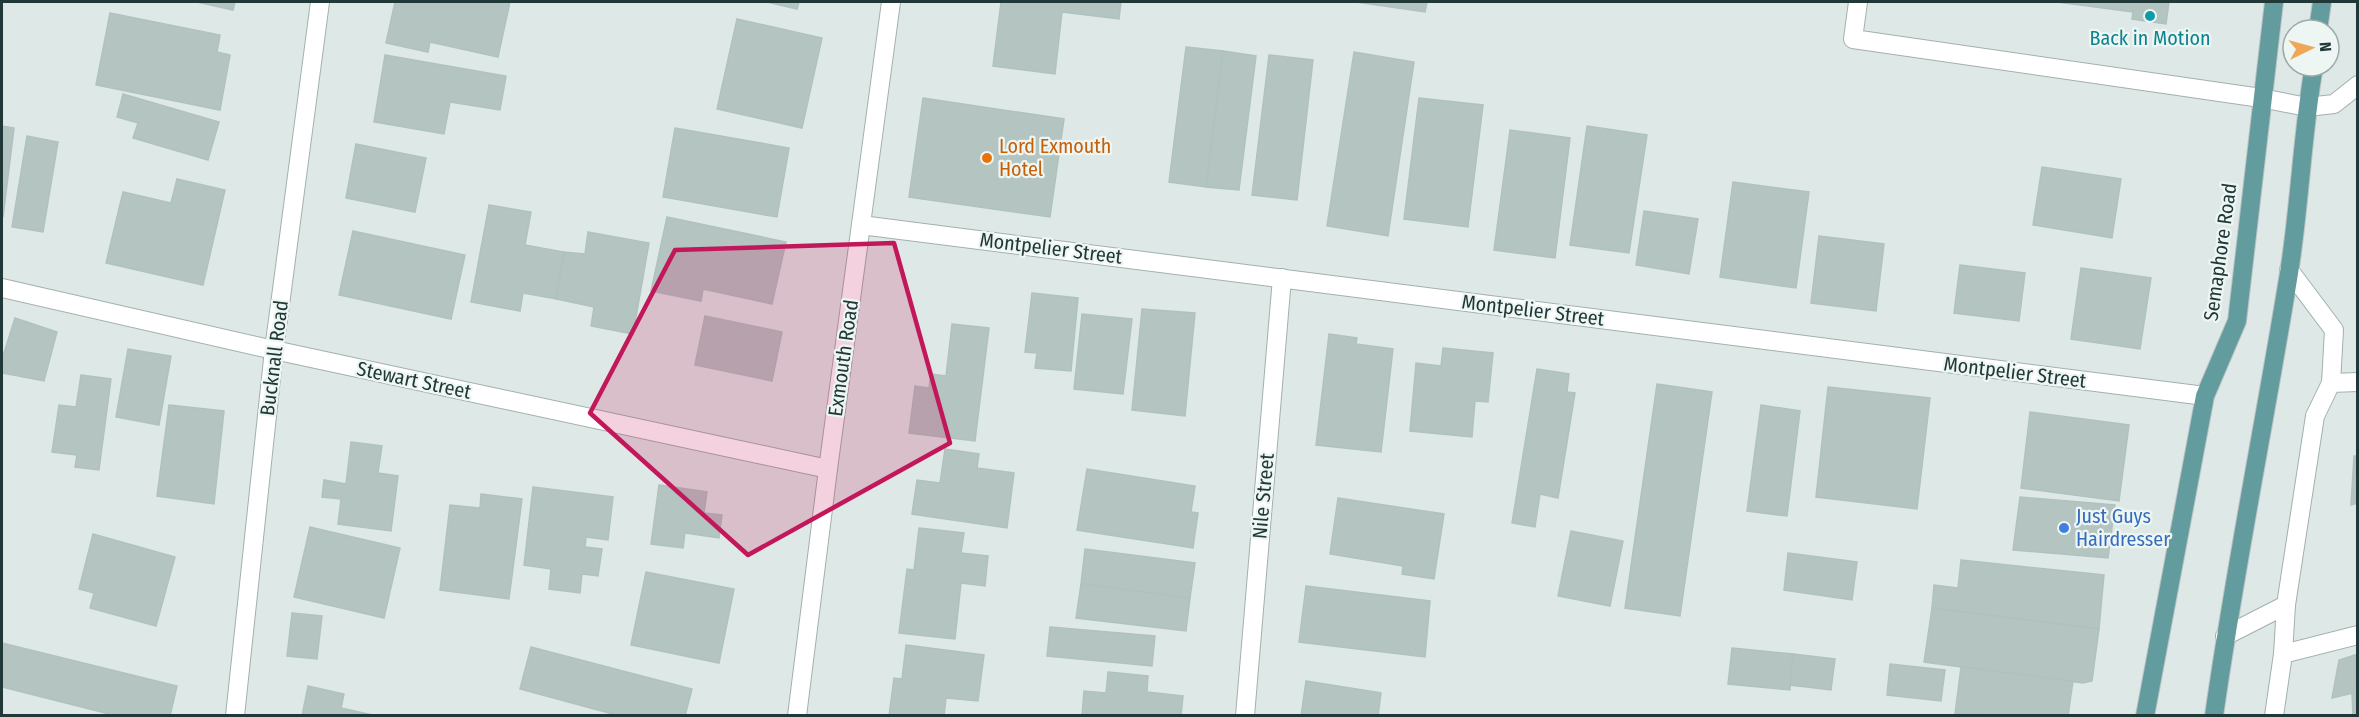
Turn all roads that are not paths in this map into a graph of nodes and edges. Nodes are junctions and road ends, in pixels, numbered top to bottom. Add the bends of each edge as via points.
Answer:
1 (320, 2) edge
2 (891, 2) edge
3 (1858, 2) edge
4 (2274, 2) edge
5 (2322, 2) edge
6 (2320, 18) edge
7 (2312, 78) edge
8 (2358, 85) edge
9 (2261, 98) junction
10 (2307, 107) junction
11 (861, 225) junction
12 (2289, 270) junction
13 (1282, 278) junction
14 (2, 288) edge
15 (273, 350) junction
16 (2358, 382) edge
17 (2331, 384) junction
18 (2205, 396) junction
19 (828, 468) junction
20 (2286, 605) junction
21 (2358, 635) edge
22 (2225, 636) junction
23 (2283, 654) junction
24 (235, 716) edge
25 (797, 716) edge
26 (1245, 716) edge
27 (2145, 716) edge
28 (2214, 716) edge
29 (2274, 716) edge

1 - 15 street, Bucknall Road
2 - 11 street, Exmouth Road
3 - 9 street via 1853,39
4 - 9 main road, Semaphore Road
5 - 6 main road
7 - 10 main road
8 - 10 street via 2334,104
9 - 10 street
9 - 18 main road, Semaphore Road via 2236,321
10 - 12 main road
11 - 13 street, Montpelier Street
11 - 19 street, Exmouth Road
12 - 17 street via 2334,330
12 - 22 main road
13 - 18 street, Montpelier Street
13 - 26 street, Nile Street
14 - 15 street, Stewart Street
15 - 19 street, Stewart Street
15 - 24 street, Bucknall Road
16 - 17 street
17 - 20 street via 2315,416
18 - 27 main road, Semaphore Road
19 - 25 street, Exmouth Road
20 - 22 street
20 - 23 street
21 - 23 street
22 - 28 main road
23 - 29 street

